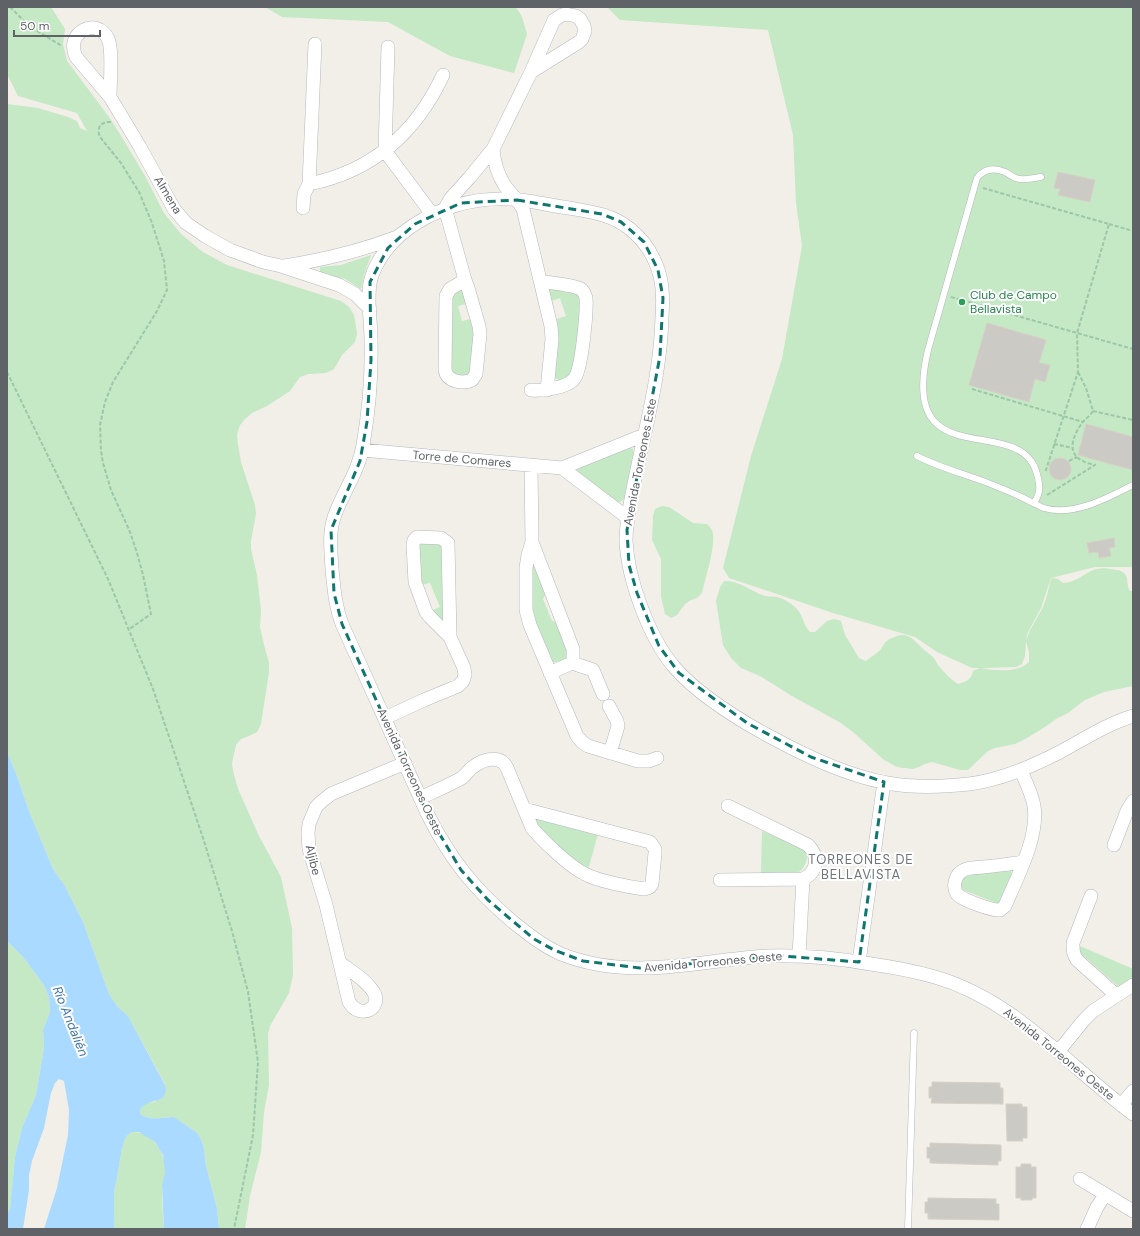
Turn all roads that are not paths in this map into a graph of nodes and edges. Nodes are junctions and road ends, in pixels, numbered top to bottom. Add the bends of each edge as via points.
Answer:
1 (315, 44) dead end
2 (388, 47) dead end
3 (531, 72) junction
4 (443, 75) dead end
5 (110, 97) junction
6 (493, 149) junction
7 (385, 151) junction
8 (1041, 177) dead end
9 (309, 184) junction
10 (517, 200) junction
11 (303, 208) dead end
12 (445, 208) junction
13 (432, 214) junction
14 (400, 235) junction
15 (281, 266) junction
16 (465, 280) junction
17 (540, 281) junction
18 (370, 309) junction
19 (531, 390) dead end
20 (547, 390) junction
21 (644, 435) junction
22 (362, 450) junction
23 (917, 456) dead end
24 (531, 466) junction
25 (562, 468) junction
26 (1133, 485) edge
27 (1034, 503) junction
28 (628, 518) junction
29 (532, 542) junction
30 (450, 637) junction
31 (572, 662) junction
32 (550, 673) junction
33 (603, 694) dead end
34 (610, 706) dead end
35 (1133, 716) edge
36 (384, 718) junction
37 (610, 753) junction
38 (657, 758) dead end
39 (405, 763) junction
40 (1021, 771) junction
41 (884, 782) junction
42 (420, 798) junction
43 (1133, 801) edge
44 (728, 806) dead end
45 (524, 809) junction
46 (1114, 845) dead end
47 (1023, 862) junction
48 (803, 879) junction
49 (720, 880) dead end
50 (1091, 896) dead end
51 (799, 956) junction
52 (859, 962) junction
53 (340, 963) dead end
54 (1133, 985) edge
55 (1116, 996) junction
56 (914, 1033) dead end
57 (1058, 1052) junction
58 (1133, 1091) edge
59 (1121, 1105) junction
60 (1133, 1114) edge
61 (1080, 1179) dead end
62 (1105, 1195) junction
63 (1133, 1211) edge
64 (908, 1229) edge
65 (1087, 1229) edge

1 - 9 street
2 - 7 street
3 - 3 street via 554,20 566,14 580,19 584,31 582,39
3 - 6 street
4 - 7 street via 421,114
5 - 5 street, Almena via 76,57 73,47 80,32 91,28 101,30 110,43
5 - 15 street, Almena via 174,209 186,223 230,250
6 - 10 street via 501,178
6 - 12 street
7 - 9 street via 361,167
7 - 13 street
8 - 27 lane via 1016,178 993,169 984,171 976,178 928,350 923,386 927,410 935,423 943,429 1008,446 1022,451 1027,456 1038,478 1039,495
9 - 11 street via 304,194
10 - 12 street, Avenida Torreones Oeste via 478,200
10 - 17 street via 525,216
10 - 21 street, Avenida Torreones Este via 613,218 637,235 652,256 662,288 662,331 660,356
12 - 13 street, Avenida Torreones Oeste
12 - 16 street
13 - 14 street, Avenida Torreones Oeste
14 - 15 street, Almena via 337,256
14 - 18 street, Avenida Torreones Oeste via 382,255 373,274 369,291
15 - 18 street, Almena via 346,288
16 - 16 street via 480,334 476,374 472,380 466,382 450,380 445,370 446,296 450,289
17 - 20 street via 552,332
17 - 20 street via 578,288 584,292 586,298 583,346 576,377 568,384
18 - 22 street, Avenida Torreones Oeste via 369,396
19 - 20 street
21 - 25 street, Torre de Comares
21 - 28 street, Avenida Torreones Este
22 - 24 street, Torre de Comares
22 - 36 street, Avenida Torreones Oeste via 356,472 332,525 330,540 334,592 342,624
23 - 27 lane
24 - 25 street, Torre de Comares
24 - 29 street
25 - 28 street
26 - 27 lane via 1102,500 1071,509 1052,510
28 - 41 street, Avenida Torreones Este via 626,541 632,579 659,646 680,673 728,711 769,736 830,765
29 - 31 street via 571,645
29 - 32 street via 526,562 527,615
30 - 30 street via 448,543 441,538 417,537 413,544 416,587 426,612
30 - 36 street via 465,671 463,682
31 - 32 street
31 - 33 street via 593,670
32 - 37 street via 579,739 588,746
34 - 37 street via 618,726
35 - 40 street, Avenida Torreones Este via 1106,726
36 - 39 street, Avenida Torreones Oeste
37 - 38 street via 643,762
39 - 42 street, Avenida Torreones Oeste
39 - 53 street, Aljibe via 331,794 316,807 309,824 309,849
40 - 41 street, Avenida Torreones Este via 969,784 910,786
40 - 47 street via 1032,796 1035,818 1033,834
41 - 52 street
42 - 45 street via 462,778 475,765 496,758 506,764
42 - 51 street, Avenida Torreones Oeste via 443,843 461,870 488,900 525,932 563,955 602,965 640,968 766,956
43 - 46 street
44 - 48 street via 808,845 814,854 815,864 811,874
45 - 45 street via 536,833 585,875 642,889 652,884 655,849 650,842
47 - 47 street via 1005,906 1000,910 966,899 958,894 954,886 963,870
48 - 49 street
48 - 51 street
50 - 55 street via 1073,943 1074,956
51 - 52 street, Avenida Torreones Oeste
52 - 57 street, Avenida Torreones Oeste via 923,974 971,991 1010,1014
54 - 55 street
55 - 57 street via 1084,1020
56 - 64 lane
57 - 59 street, Avenida Torreones Oeste
58 - 59 street
59 - 60 street, Avenida Torreones Oeste
61 - 62 street
62 - 63 street
62 - 65 street

